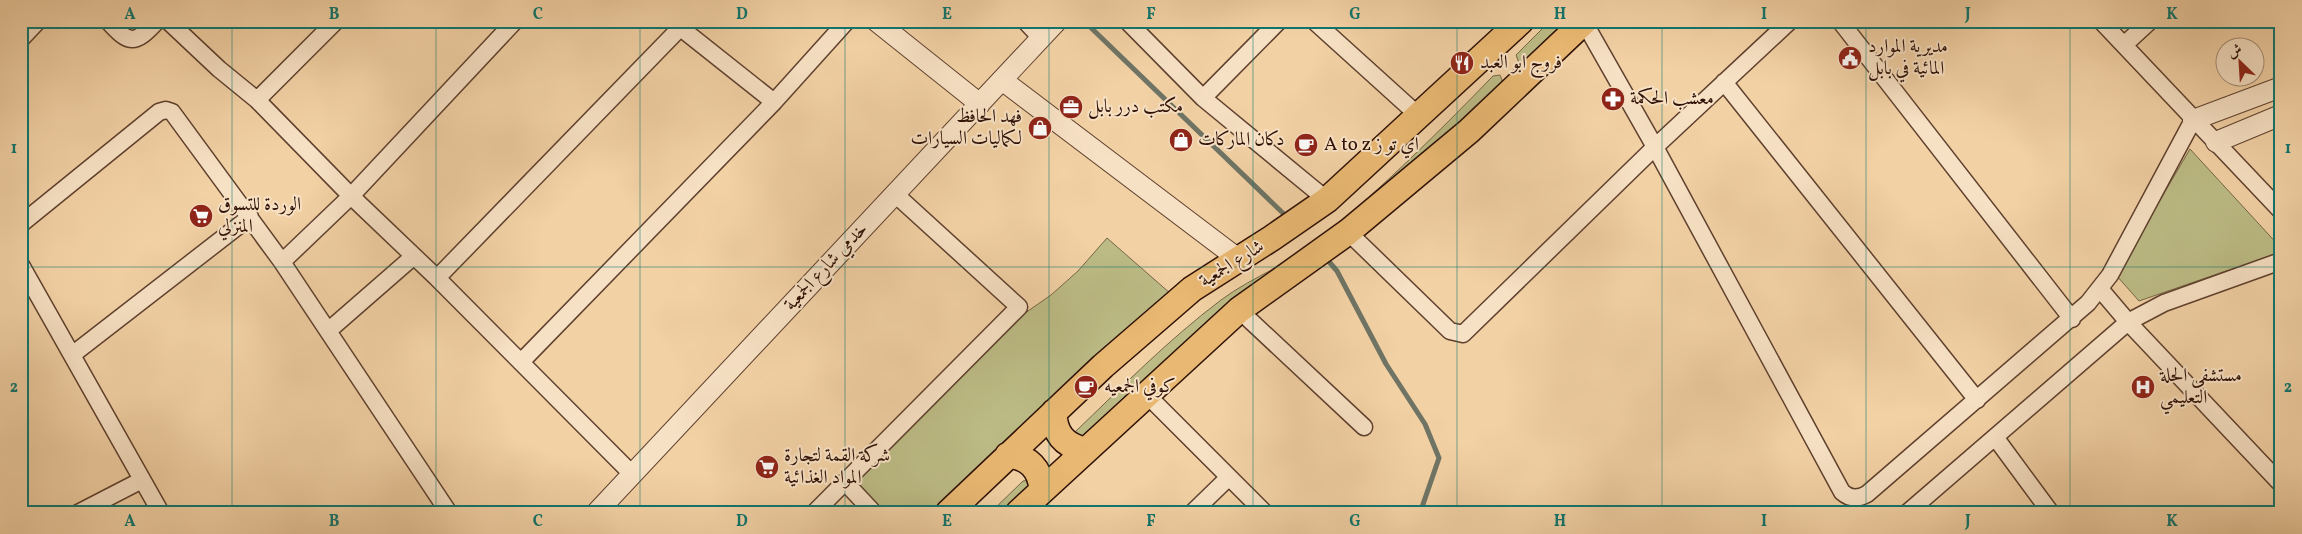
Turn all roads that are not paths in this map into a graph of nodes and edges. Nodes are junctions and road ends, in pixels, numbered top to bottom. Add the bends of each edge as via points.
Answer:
1 (108, 21) edge
2 (157, 21) edge
3 (168, 21) edge
4 (336, 21) edge
5 (515, 21) edge
6 (848, 21) edge
7 (876, 21) edge
8 (1025, 21) edge
9 (1057, 21) edge
10 (1126, 21) edge
11 (1279, 21) edge
12 (1314, 21) edge
13 (1790, 21) edge
14 (1840, 21) edge
15 (2101, 21) edge
16 (2150, 21) edge
17 (36, 22) edge
18 (1584, 22) edge
19 (676, 24) edge
20 (1509, 25) edge
21 (1042, 38) junction
22 (21, 39) edge
23 (2124, 45) junction
24 (1002, 80) junction
25 (1724, 82) junction
26 (2281, 87) edge
27 (1203, 98) junction
28 (257, 100) junction
29 (774, 102) junction
30 (980, 104) junction
31 (2281, 115) edge
32 (1419, 116) junction
33 (2193, 120) junction
34 (2216, 142) junction
35 (1655, 147) junction
36 (895, 194) junction
37 (351, 196) junction
38 (1327, 200) junction
39 (2281, 211) edge
40 (250, 217) junction
41 (21, 224) edge
42 (1348, 232) junction
43 (414, 256) junction
44 (1237, 258) junction
45 (2281, 261) edge
46 (282, 262) junction
47 (21, 265) edge
48 (437, 278) junction
49 (2100, 289) junction
50 (1239, 310) junction
51 (2072, 319) junction
52 (2128, 322) junction
53 (328, 331) junction
54 (72, 355) junction
55 (521, 362) junction
56 (1146, 393) junction
57 (1977, 400) junction
58 (1054, 412) junction
59 (1364, 427) dead end
60 (1995, 437) junction
61 (1084, 450) junction
62 (1008, 454) junction
63 (632, 474) junction
64 (1228, 478) junction
65 (142, 480) junction
66 (845, 482) junction
67 (2281, 484) edge
68 (1042, 489) junction
69 (78, 513) edge
70 (161, 513) edge
71 (449, 513) edge
72 (596, 513) edge
73 (814, 513) edge
74 (874, 513) edge
75 (948, 513) edge
76 (1018, 513) edge
77 (1192, 513) edge
78 (1265, 513) edge
79 (1907, 513) edge
80 (2052, 513) edge

1 - 2 street via 129,40 137,39
3 - 28 street
4 - 28 street
5 - 37 street
6 - 29 street
7 - 30 street
8 - 21 street
9 - 21 street, خدمي شارع الجمعية
10 - 27 street
11 - 27 street
12 - 32 street
13 - 25 street
14 - 51 street
15 - 23 street
16 - 23 street
17 - 22 street
18 - 35 street
18 - 42 main road, شارع الجمعية via 1469,131
19 - 29 street
19 - 48 street
20 - 32 main road, شارع الجمعية
21 - 24 street, خدمي شارع الجمعية
23 - 33 street
24 - 30 street, خدمي شارع الجمعية
24 - 44 street
25 - 35 street
25 - 57 street
26 - 33 street
27 - 38 street
28 - 37 street
29 - 55 street
30 - 36 street, خدمي شارع الجمعية
31 - 34 street
32 - 38 main road, شارع الجمعية
33 - 34 street
33 - 49 street
34 - 39 street
35 - 42 street via 1463,334 1450,331
35 - 57 street via 1842,492 1854,498 1866,494
36 - 63 street, خدمي شارع الجمعية
36 - 66 street via 1019,307
37 - 43 street
37 - 46 street
38 - 44 main road, شارع الجمعية
40 - 41 street via 174,115 166,110 159,112
40 - 46 street
40 - 54 street
42 - 50 main road, شارع الجمعية
43 - 48 street
43 - 53 street
44 - 58 main road, شارع الجمعية via 1186,294
45 - 52 street via 2164,303
46 - 53 street
47 - 54 street
48 - 55 street
49 - 51 street
49 - 52 street
50 - 56 main road, شارع الجمعية
50 - 59 street
51 - 57 street
52 - 60 street
52 - 67 street
53 - 71 street
54 - 65 street
55 - 63 street
56 - 61 main road, شارع الجمعية
56 - 64 street
58 - 61 main road via 1056,430 1061,438
58 - 62 main road, شارع الجمعية
60 - 79 street
60 - 80 street
61 - 68 main road, شارع الجمعية
62 - 68 main road via 1033,464
62 - 75 main road, شارع الجمعية
63 - 72 street, خدمي شارع الجمعية
64 - 77 street
64 - 78 street
65 - 69 street
65 - 70 street
66 - 73 street
66 - 74 street
68 - 76 main road, شارع الجمعية

